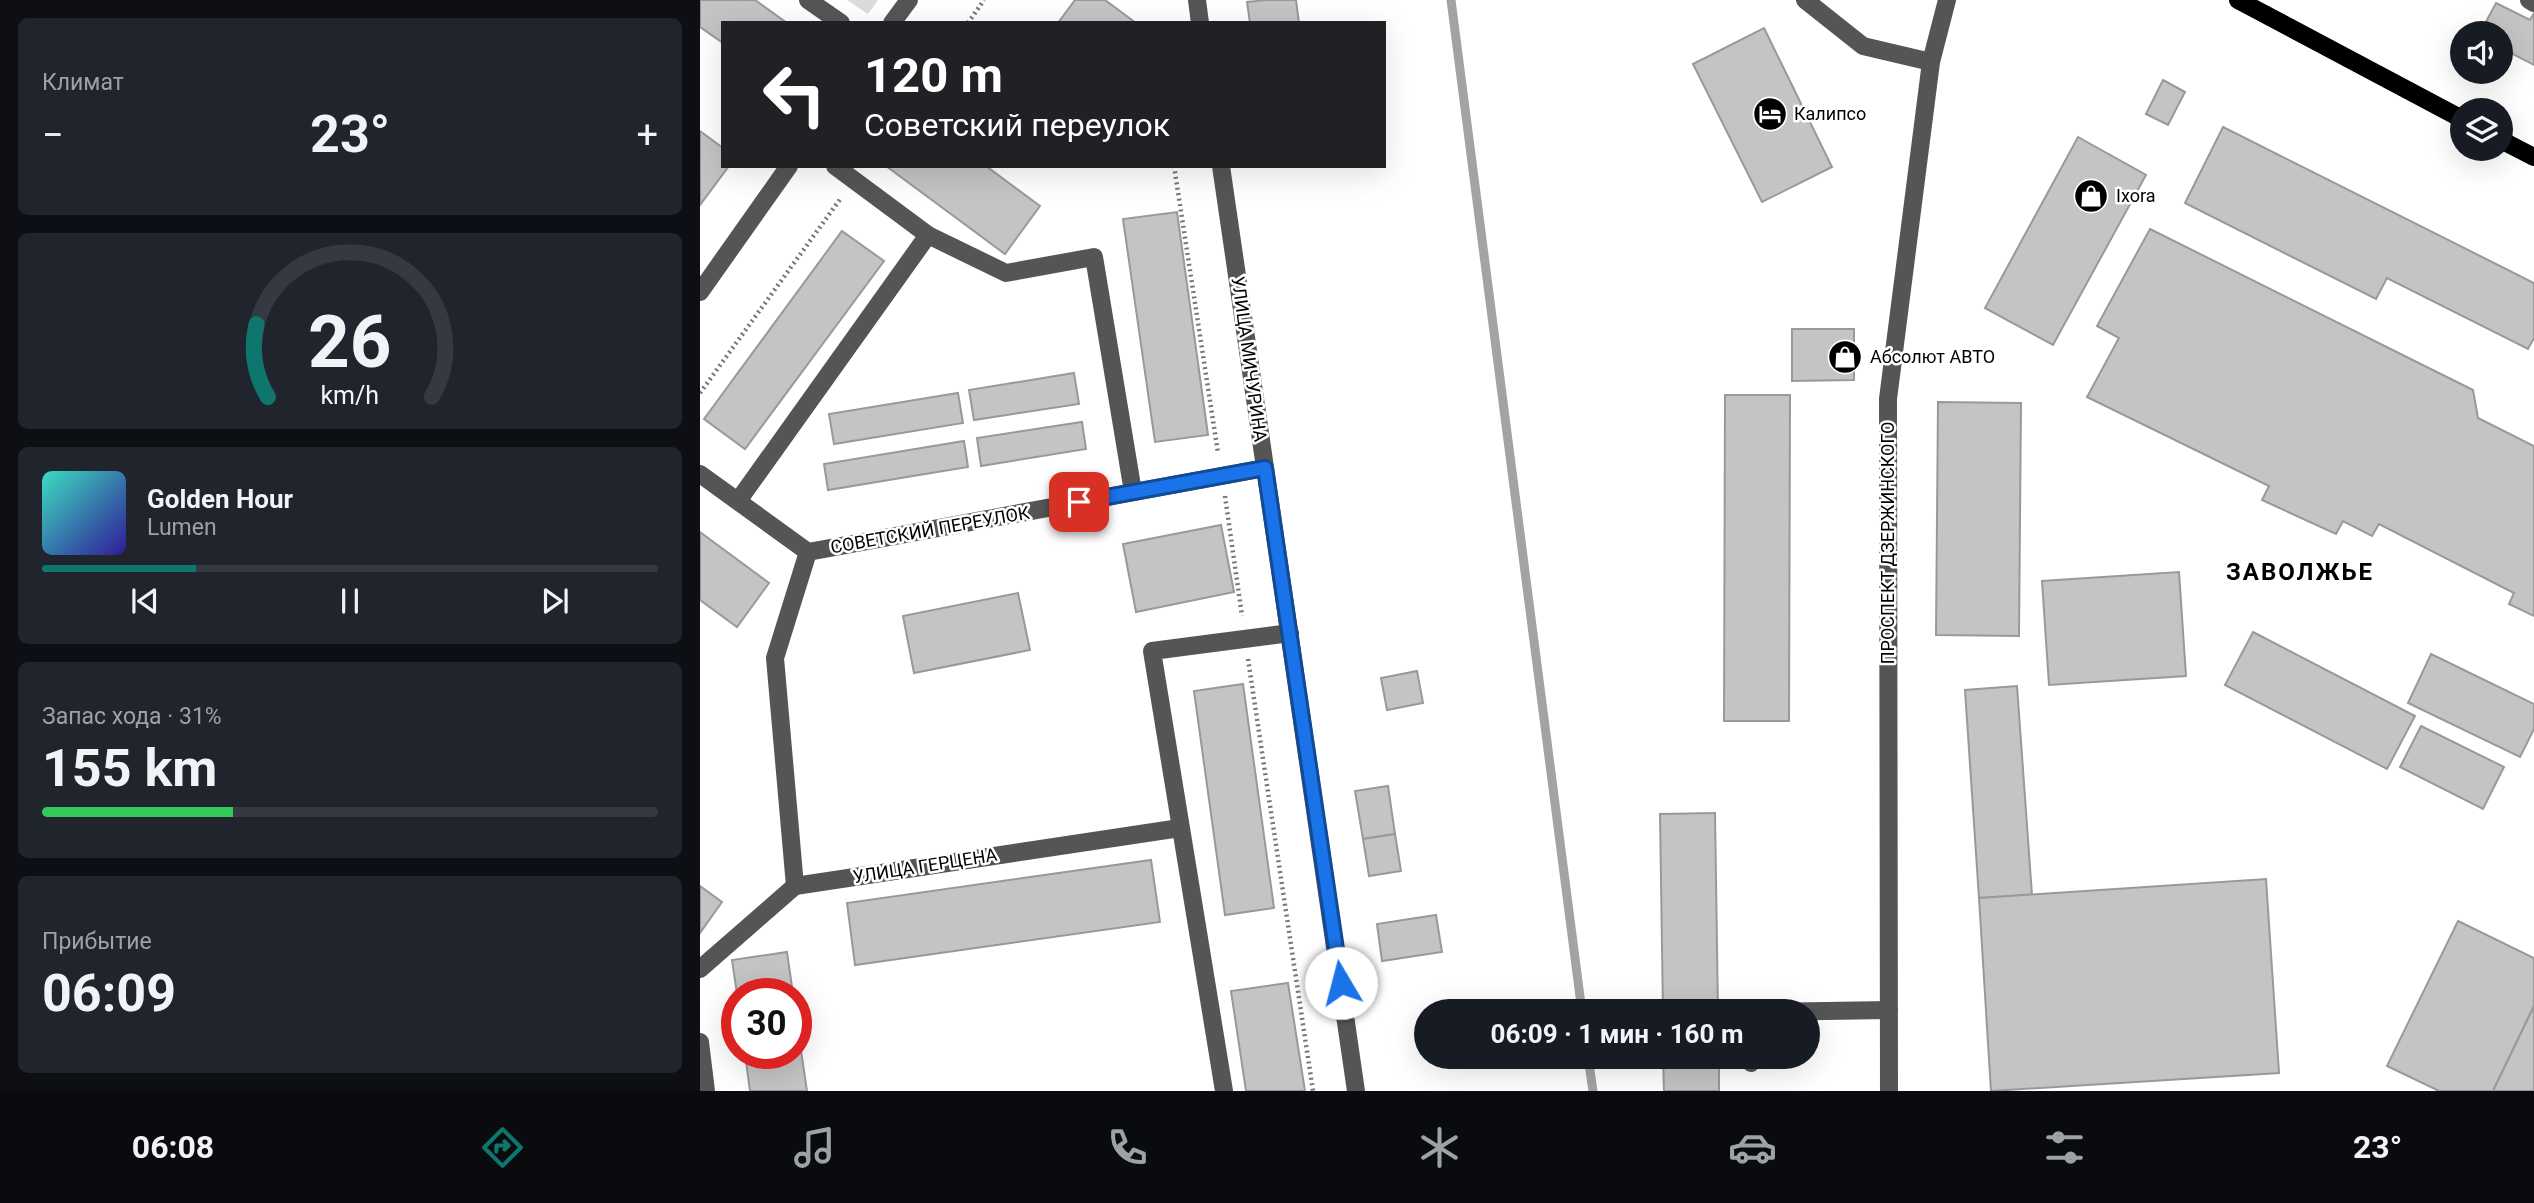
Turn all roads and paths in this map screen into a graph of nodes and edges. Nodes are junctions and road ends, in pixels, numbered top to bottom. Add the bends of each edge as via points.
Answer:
1 (808, 0) edge
2 (909, 0) edge
3 (984, 0) edge
4 (1197, 0) edge
5 (1805, 0) edge
6 (1947, 0) edge
7 (2238, 0) edge
8 (2529, 0) edge
9 (2534, 3) edge
10 (838, 21) edge
11 (893, 21) edge
12 (969, 21) edge
13 (1200, 21) edge
14 (1931, 62) junction
15 (2450, 113) edge
16 (2513, 146) edge
17 (2534, 157) edge
18 (788, 168) edge
19 (838, 168) edge
20 (1221, 168) edge
21 (854, 180) junction
22 (928, 235) junction
23 (700, 292) edge
24 (700, 393) edge
25 (1265, 468) junction
26 (700, 474) edge
27 (1133, 492) junction
28 (738, 502) junction
29 (808, 552) junction
30 (1290, 633) junction
31 (1180, 828) junction
32 (795, 886) junction
33 (700, 969) edge
34 (1889, 1010) junction
35 (1820, 1011) edge
36 (700, 1042) edge
37 (706, 1091) edge
38 (1224, 1091) edge
39 (1356, 1091) edge
40 (1889, 1091) edge

1 - 10 street
2 - 11 street
3 - 12 path
4 - 13 street
5 - 14 street via 1863,46
6 - 14 street, ПРОСПЕКТ ДЗЕРЖИНСКОГО
7 - 15 main road
8 - 9 street
14 - 34 street, ПРОСПЕКТ ДЗЕРЖИНСКОГО via 1888,399
16 - 17 main road
18 - 23 street
19 - 21 street
20 - 25 street, УЛИЦА МИЧУРИНА
21 - 22 street
21 - 24 path
22 - 27 street via 1006,273 1094,257
22 - 28 street
25 - 27 street, СОВЕТСКИЙ ПЕРЕУЛОК
25 - 30 street, УЛИЦА МИЧУРИНА
26 - 28 street, СОВЕТСКИЙ ПЕРЕУЛОК
27 - 29 street, СОВЕТСКИЙ ПЕРЕУЛОК
28 - 29 street, СОВЕТСКИЙ ПЕРЕУЛОК
29 - 32 street via 775,658
30 - 31 street via 1152,651
30 - 39 street, УЛИЦА МИЧУРИНА
31 - 32 street, УЛИЦА ГЕРЦЕНА
31 - 38 street
32 - 33 street
34 - 35 street
34 - 40 street, ПРОСПЕКТ ДЗЕРЖИНСКОГО
36 - 37 street

